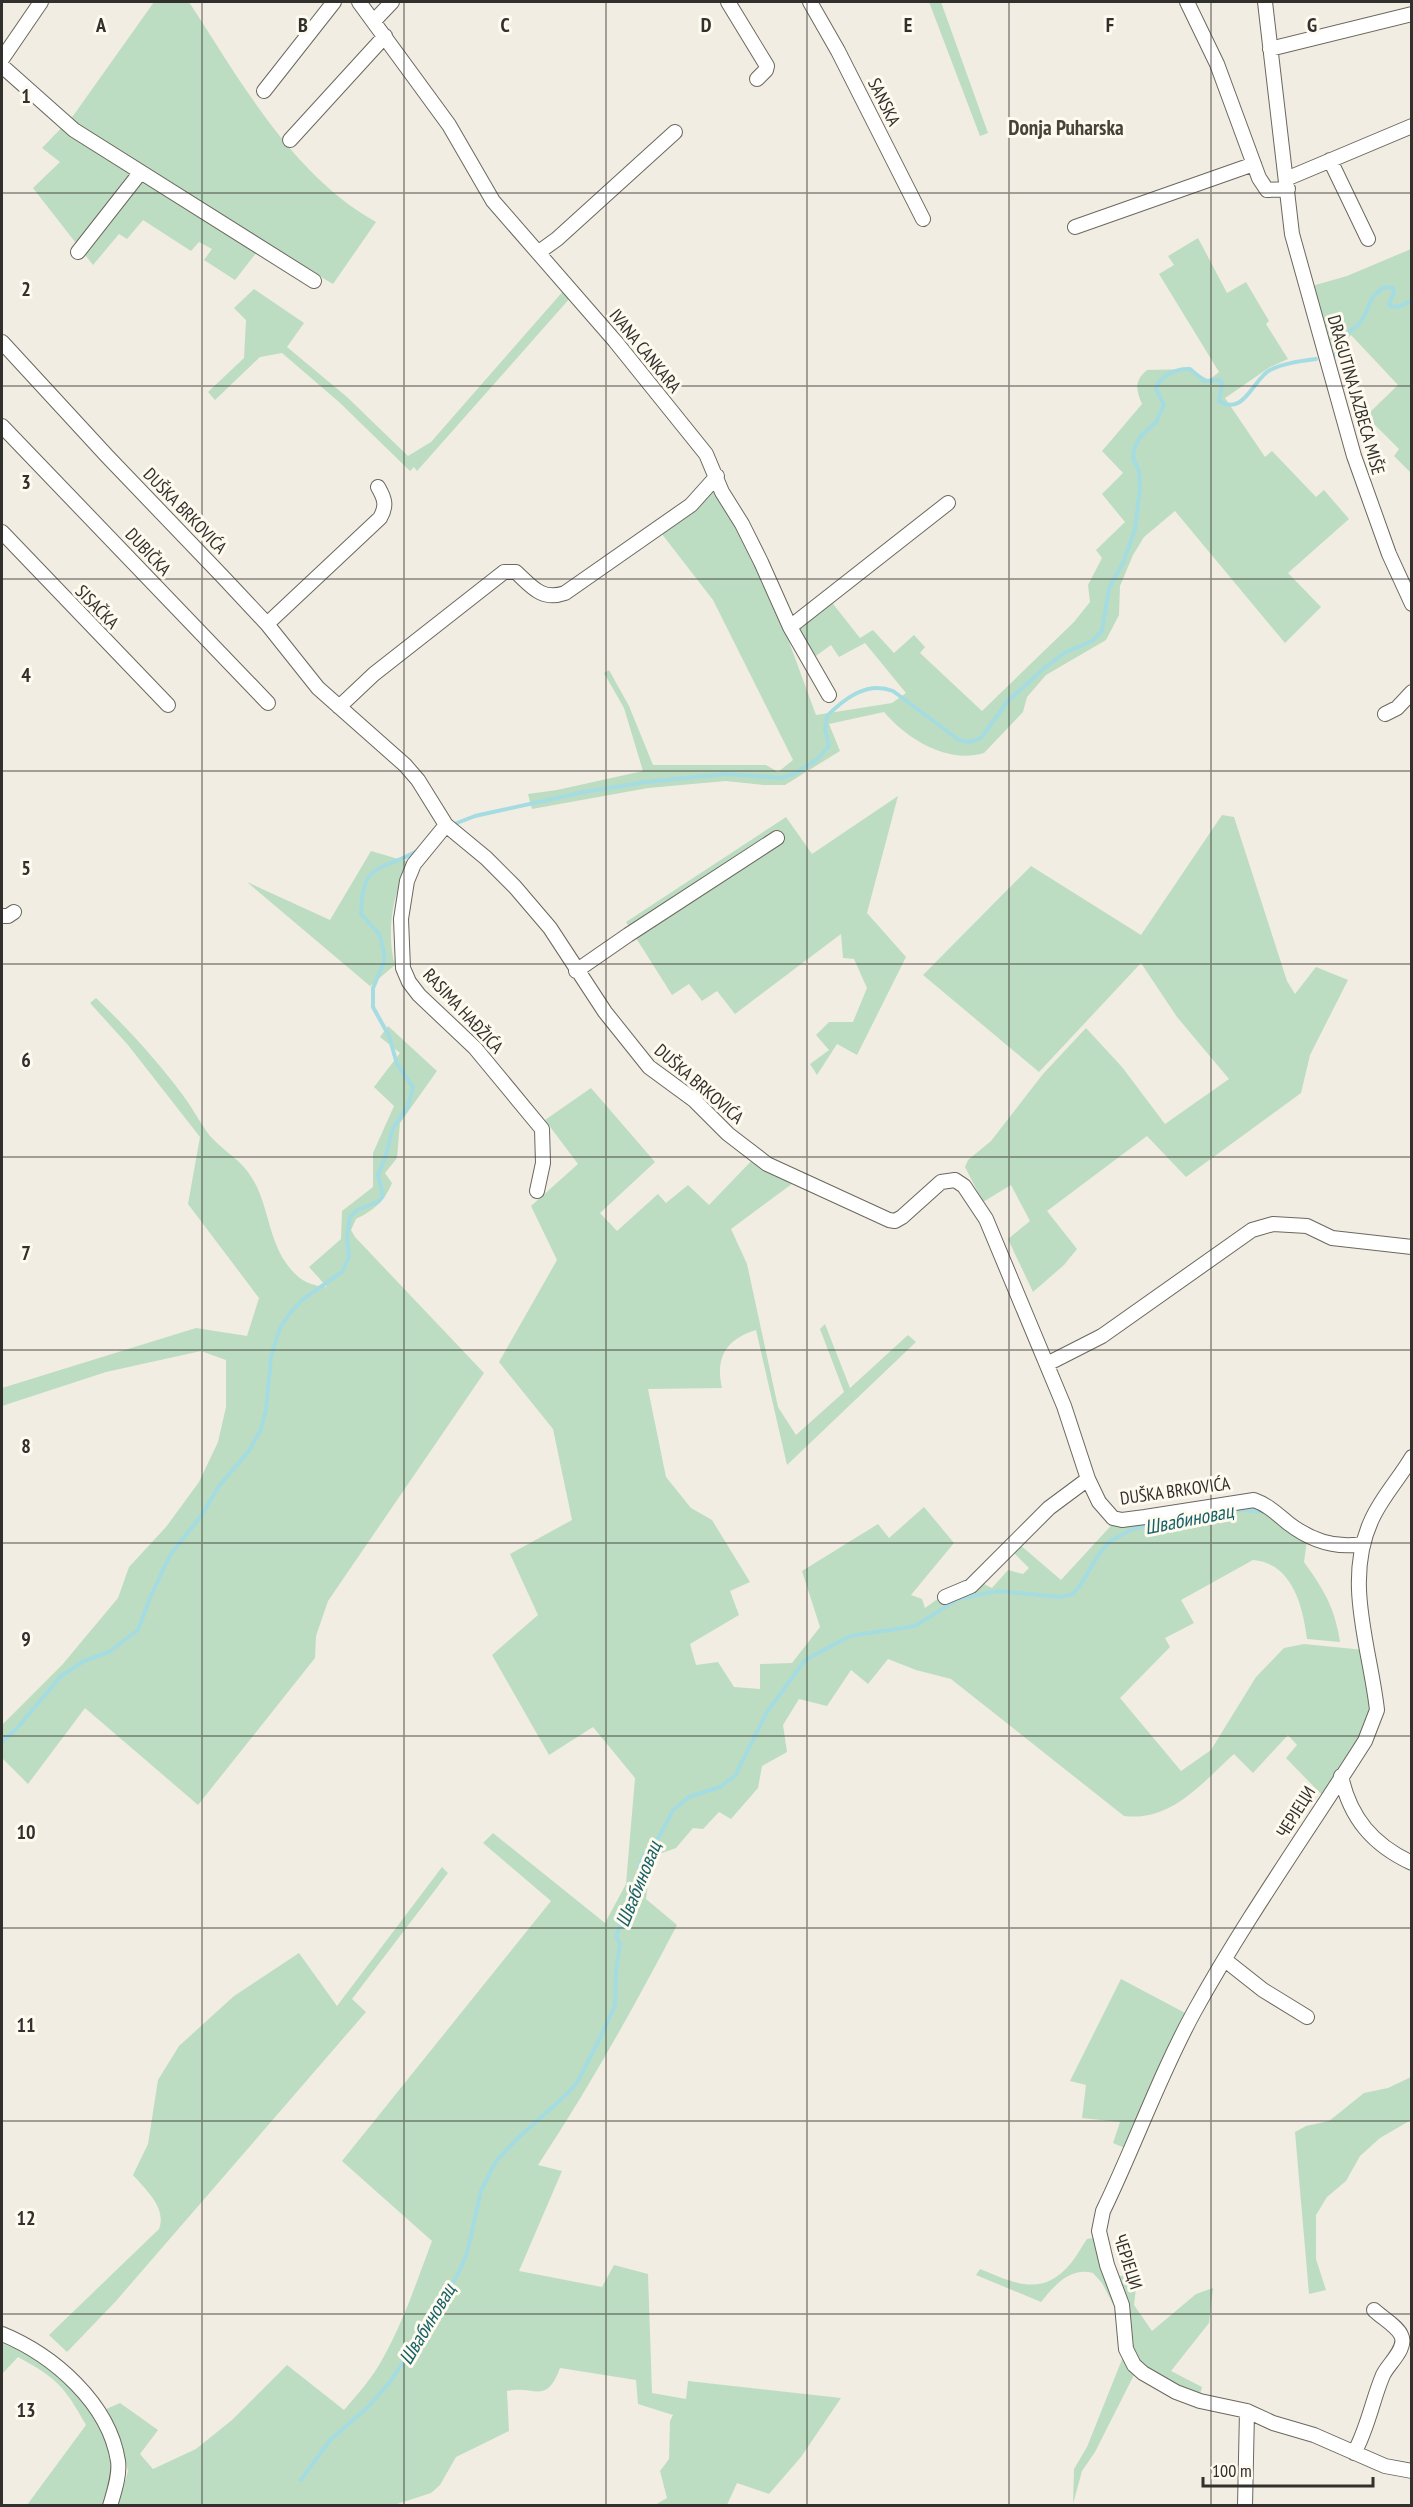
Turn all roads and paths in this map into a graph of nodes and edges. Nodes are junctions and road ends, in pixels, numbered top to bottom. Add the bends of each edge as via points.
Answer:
1 (41, 2) edge
2 (334, 2) edge
3 (359, 2) edge
4 (392, 2) edge
5 (728, 2) edge
6 (810, 2) edge
7 (1188, 2) edge
8 (1264, 2) edge
9 (1412, 14) edge
10 (374, 21) junction
11 (385, 36) junction
12 (1270, 49) junction
13 (2, 59) edge
14 (2, 66) edge
15 (757, 79) dead end
16 (264, 91) dead end
17 (1412, 126) edge
18 (675, 132) dead end
19 (290, 140) dead end
20 (1330, 160) junction
21 (1254, 164) junction
22 (140, 173) junction
23 (1287, 184) junction
24 (923, 219) dead end
25 (1075, 227) dead end
26 (1368, 239) dead end
27 (78, 252) dead end
28 (539, 252) junction
29 (314, 281) dead end
30 (2, 342) edge
31 (2, 426) edge
32 (717, 476) junction
33 (378, 487) dead end
34 (948, 503) dead end
35 (2, 532) edge
36 (1412, 604) edge
37 (267, 624) junction
38 (790, 627) junction
39 (1412, 692) edge
40 (829, 695) dead end
41 (268, 704) dead end
42 (168, 705) dead end
43 (339, 707) junction
44 (1385, 714) dead end
45 (446, 825) junction
46 (777, 838) dead end
47 (576, 971) junction
48 (537, 1191) dead end
49 (1412, 1247) edge
50 (1047, 1364) junction
51 (1412, 1457) edge
52 (1089, 1479) junction
53 (1362, 1544) junction
54 (945, 1597) dead end
55 (1341, 1776) junction
56 (1412, 1863) edge
57 (1225, 1960) junction
58 (1307, 2017) dead end
59 (1374, 2310) dead end
60 (2, 2334) edge
61 (1247, 2412) junction
62 (1354, 2453) junction
63 (1412, 2471) edge
64 (110, 2505) edge
65 (1245, 2505) edge

1 - 13 street
2 - 16 street
3 - 10 street, IVANA CANKARA
4 - 10 street
5 - 15 street via 767,66
6 - 24 street, SANSKA
7 - 21 street via 1217,64
8 - 12 street, DRAGUTINA JAZBECA MIŠE
9 - 12 street
10 - 11 street, IVANA CANKARA
11 - 19 street
11 - 28 street, IVANA CANKARA via 449,125 493,201
12 - 23 street, DRAGUTINA JAZBECA MIŠE
14 - 22 street via 74,130
17 - 20 street
18 - 28 street
20 - 23 street
20 - 26 street
21 - 23 street via 1265,189 1272,191
21 - 25 street
22 - 27 street
22 - 29 street
23 - 36 street, DRAGUTINA JAZBECA MIŠE via 1292,234 1354,456 1389,554
28 - 32 street, IVANA CANKARA via 706,454
30 - 37 street, DUŠKA BRKOVIĆA
31 - 41 street, DUBIČKA
32 - 38 street, IVANA CANKARA
32 - 43 street via 691,505 565,593 544,596 516,572 502,573 374,674
33 - 37 street via 385,502 380,518
34 - 38 street
35 - 42 street, SISAČKA
37 - 43 street, DUŠKA BRKOVIĆA via 318,688
38 - 40 street, IVANA CANKARA
39 - 44 street
43 - 45 street, DUŠKA BRKOVIĆA via 405,765
45 - 47 street, DUŠKA BRKOVIĆA via 515,887 550,928
45 - 48 street, RASIMA HAĐŽIĆA via 414,864 407,881 401,919 403,968 419,995 474,1048 542,1129 543,1155
46 - 47 street
47 - 50 street, DUŠKA BRKOVIĆA via 649,1067 767,1164 895,1221 941,1182 959,1182 986,1219
49 - 50 street via 1332,1238 1307,1226 1273,1224 1252,1230 1102,1336
50 - 52 street, DUŠKA BRKOVIĆA
51 - 53 street, ЧЕРЈЕЦИ via 1382,1501
52 - 53 street, DUŠKA BRKOVIĆA via 1099,1502 1113,1518 1122,1520 1254,1500 1307,1536 1348,1547
52 - 54 street via 1049,1508 971,1586
53 - 55 street, ЧЕРЈЕЦИ via 1360,1606 1377,1710 1365,1741
55 - 56 street, ЧЕРЈЕЦИ via 1345,1796 1359,1822 1376,1841
55 - 57 street, ЧЕРЈЕЦИ
57 - 58 street
57 - 61 street, ЧЕРЈЕЦИ via 1164,2071 1103,2211 1099,2231 1122,2305 1126,2349 1134,2365 1176,2392
59 - 62 street via 1401,2333 1402,2341 1383,2374
60 - 64 street via 36,2350 86,2394 101,2415 119,2462
61 - 62 street, ЧЕРЈЕЦИ
61 - 65 street
62 - 63 street, ЧЕРЈЕЦИ via 1385,2466

